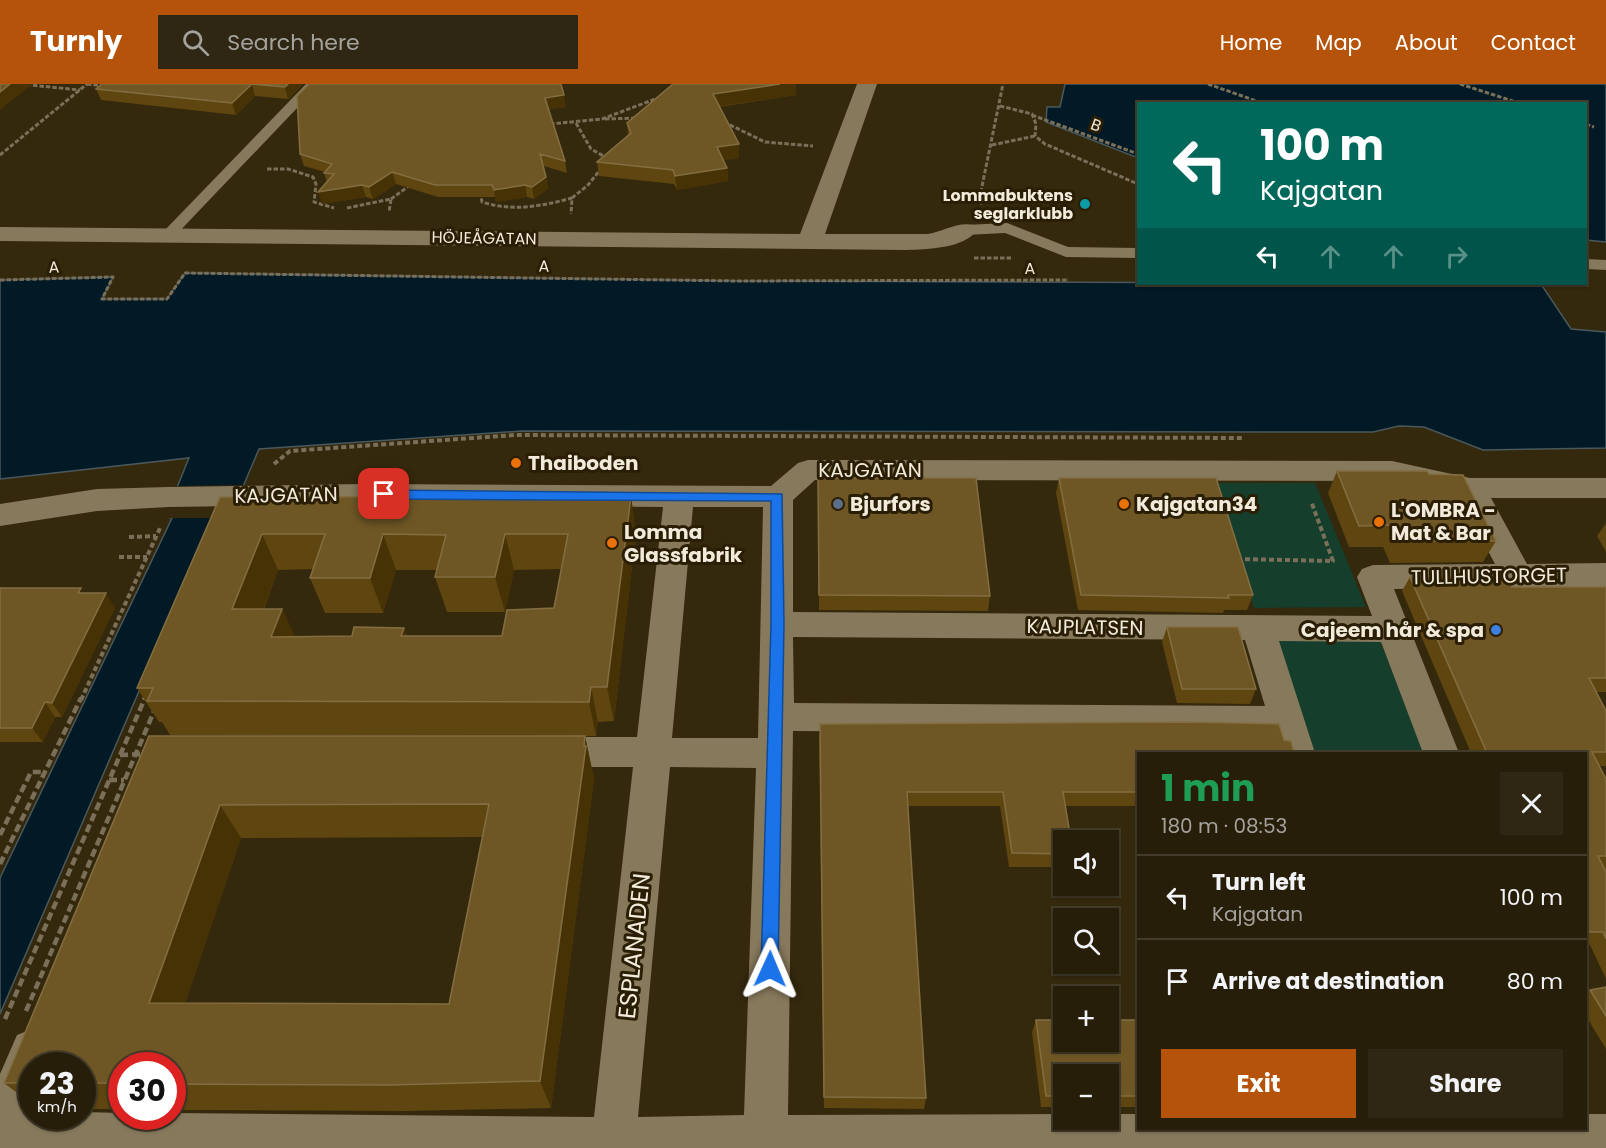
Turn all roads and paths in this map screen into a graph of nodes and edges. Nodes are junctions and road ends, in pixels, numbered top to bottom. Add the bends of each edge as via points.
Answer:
1 (20, 84) edge
2 (87, 84) edge
3 (313, 84) edge
4 (867, 84) edge
5 (1003, 84) edge
6 (1208, 84) edge
7 (1461, 84) edge
8 (108, 87) edge
9 (80, 90) junction
10 (666, 95) edge
11 (1259, 102) edge
12 (1515, 102) edge
13 (1000, 106) junction
14 (1032, 114) junction
15 (644, 118) edge
16 (602, 119) junction
17 (723, 122) edge
18 (576, 123) junction
19 (542, 124) edge
20 (1587, 124) edge
21 (1594, 127) dead end
22 (1035, 136) junction
23 (992, 145) junction
24 (820, 147) dead end
25 (0, 154) edge
26 (1137, 154) edge
27 (610, 159) edge
28 (234, 167) junction
29 (602, 167) edge
30 (1137, 184) edge
31 (410, 185) edge
32 (479, 187) edge
33 (572, 198) junction
34 (391, 199) junction
35 (388, 218) dead end
36 (571, 219) dead end
37 (1007, 228) junction
38 (965, 230) joint
39 (0, 234) edge
40 (168, 235) junction
41 (810, 241) junction
42 (1137, 253) edge
43 (1587, 264) edge
44 (1606, 265) edge
45 (0, 280) edge
46 (1080, 280) dead end
47 (1299, 470) junction
48 (1470, 488) junction
49 (1606, 488) edge
50 (679, 496) junction
51 (778, 497) junction
52 (165, 510) junction
53 (0, 515) edge
54 (156, 536) junction
55 (129, 537) dead end
56 (147, 556) junction
57 (119, 557) dead end
58 (1239, 569) edge
59 (1517, 575) junction
60 (1606, 575) edge
61 (778, 624) junction
62 (1258, 628) junction
63 (1392, 629) junction
64 (149, 689) edge
65 (158, 701) edge
66 (1287, 720) junction
67 (776, 735) junction
68 (157, 752) edge
69 (512, 752) edge
70 (1297, 752) edge
71 (1441, 752) edge
72 (654, 753) junction
73 (120, 755) junction
74 (135, 755) junction
75 (45, 772) junction
76 (108, 780) junction
77 (124, 780) junction
78 (0, 835) edge
79 (0, 864) edge
80 (89, 864) junction
81 (99, 864) edge
82 (38, 1000) joint
83 (0, 1030) edge
84 (0, 1126) edge
85 (1417, 1132) edge
86 (0, 1134) edge
87 (1595, 1135) edge
88 (765, 1142) edge
89 (614, 1144) edge

1 - 9 path
2 - 8 path
2 - 9 path
3 - 28 lane
4 - 41 street
5 - 13 path
6 - 11 path
7 - 12 path
9 - 25 path
10 - 16 path
13 - 14 path, B
13 - 23 path
14 - 22 path
14 - 26 path, B
15 - 16 path
16 - 18 path
17 - 24 path via 765,142
18 - 19 path
18 - 27 path via 585,146
20 - 21 path
22 - 23 path
22 - 30 path via 1045,144
23 - 37 path via 979,201
28 - 34 path via 288,170 313,177 314,202 338,209
28 - 40 lane
29 - 33 path
31 - 34 path
32 - 33 path via 482,202 495,207 512,209
33 - 36 path
34 - 35 path
37 - 38 lane
37 - 42 lane via 1066,252
38 - 41 street, HÖJEÅGATAN via 931,242
39 - 40 street, HÖJEÅGATAN
40 - 41 street, HÖJEÅGATAN
43 - 44 lane
45 - 46 path, A via 113,277 102,299 167,299 185,273
47 - 48 street, KAJGATAN via 1392,471
47 - 51 street, KAJGATAN via 808,470
47 - 58 path via 1333,561 1236,559
48 - 49 street, KAJGATAN
48 - 59 street
50 - 51 street, KAJGATAN
50 - 52 street, KAJGATAN via 239,496
50 - 72 street, ESPLANADEN
51 - 61 street
52 - 53 street, KAJGATAN via 97,500
52 - 54 path
54 - 55 path
54 - 56 path
56 - 57 path
56 - 75 path
59 - 60 street, TULLHUSTORGET
59 - 63 street, TULLHUSTORGET via 1373,577
61 - 62 street, KAJPLATSEN
61 - 67 street
62 - 63 street, KAJPLATSEN
62 - 66 street
63 - 71 street
64 - 73 path
65 - 74 path
66 - 67 street
66 - 70 street
67 - 72 street
67 - 88 street
68 - 74 path
69 - 72 street
72 - 89 street, ESPLANADEN
73 - 74 path
73 - 76 path
74 - 77 path
75 - 78 path via 31,772
75 - 79 path
76 - 77 path
76 - 83 path
77 - 80 path
80 - 81 path
80 - 82 path
82 - 84 street
85 - 87 street
85 - 88 street
86 - 89 street
88 - 89 street

